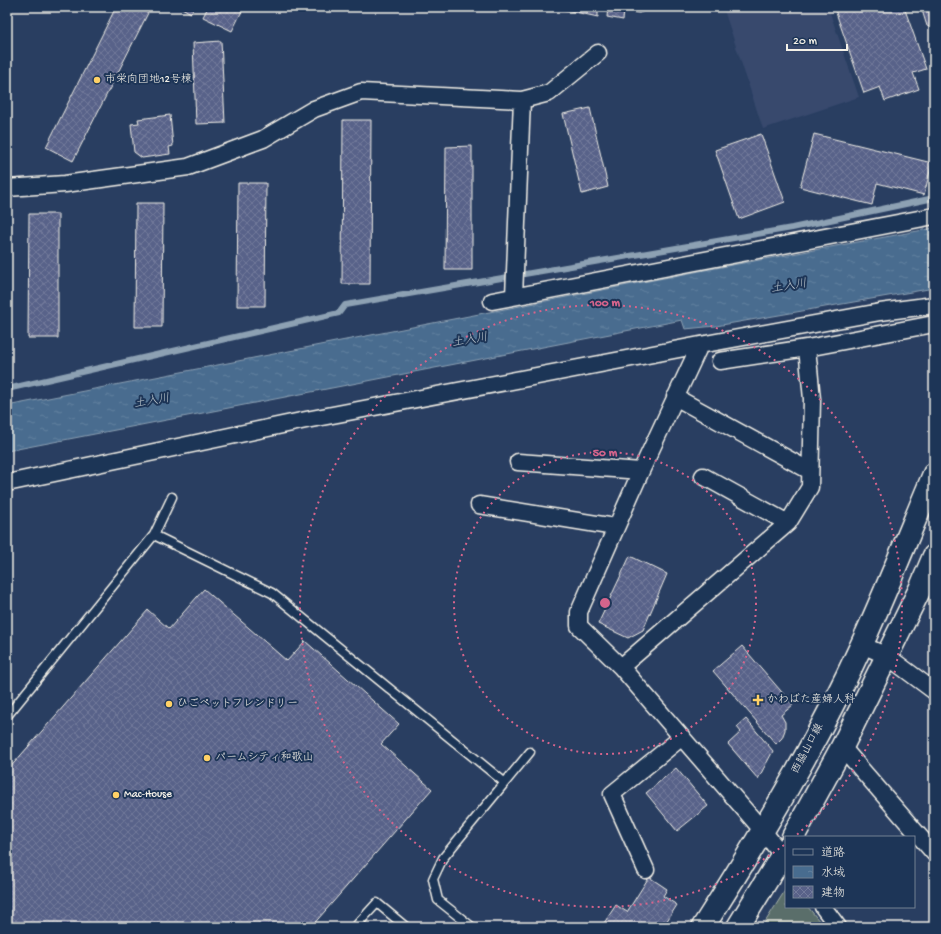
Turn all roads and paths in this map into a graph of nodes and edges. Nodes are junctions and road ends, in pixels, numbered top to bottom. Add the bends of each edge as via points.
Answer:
1 (598, 53) dead end
2 (522, 100) junction
3 (7, 188) edge
4 (934, 216) edge
5 (514, 296) junction
6 (492, 301) dead end
7 (934, 305) edge
8 (934, 324) edge
9 (700, 345) junction
10 (808, 348) junction
11 (720, 361) dead end
12 (675, 397) junction
13 (518, 462) dead end
14 (641, 471) junction
15 (810, 471) junction
16 (934, 474) edge
17 (703, 476) dead end
18 (7, 483) edge
19 (172, 497) dead end
20 (479, 505) dead end
21 (788, 523) junction
22 (616, 527) junction
23 (154, 535) junction
24 (934, 556) edge
25 (862, 645) junction
26 (887, 656) junction
27 (621, 667) junction
28 (934, 691) edge
29 (7, 716) edge
30 (682, 737) junction
31 (842, 747) junction
32 (530, 752) dead end
33 (504, 782) junction
34 (764, 831) junction
35 (794, 836) edge
36 (785, 848) edge
37 (785, 853) edge
38 (934, 853) edge
39 (646, 870) dead end
40 (824, 908) edge
41 (356, 927) edge
42 (406, 927) edge
43 (472, 927) edge
44 (704, 927) edge
45 (738, 927) edge
46 (838, 927) edge

1 - 2 street via 549,93
2 - 3 street via 361,92 314,109 263,139 188,167 65,184
2 - 5 street
4 - 5 street
5 - 6 street
7 - 9 street via 880,312
8 - 10 street
9 - 12 street
9 - 18 street via 306,420
10 - 11 street
10 - 15 street via 812,398
12 - 14 street
12 - 15 street
13 - 14 street
14 - 22 street
15 - 21 street via 810,487
16 - 25 street, 西脇山口線
17 - 21 street
19 - 23 lane
20 - 22 street
21 - 27 street
22 - 27 street via 579,612 579,626
23 - 29 lane
23 - 33 lane via 272,593
24 - 26 street
25 - 26 street
25 - 34 street, 西脇山口線
26 - 28 street
26 - 31 street
27 - 30 street
30 - 34 street
30 - 39 street via 612,794
31 - 35 street
31 - 38 street
32 - 33 lane
33 - 43 lane via 443,858 433,878 438,900
34 - 36 street
34 - 44 street, 西脇山口線
37 - 45 street
40 - 46 street
41 - 42 lane via 377,903

